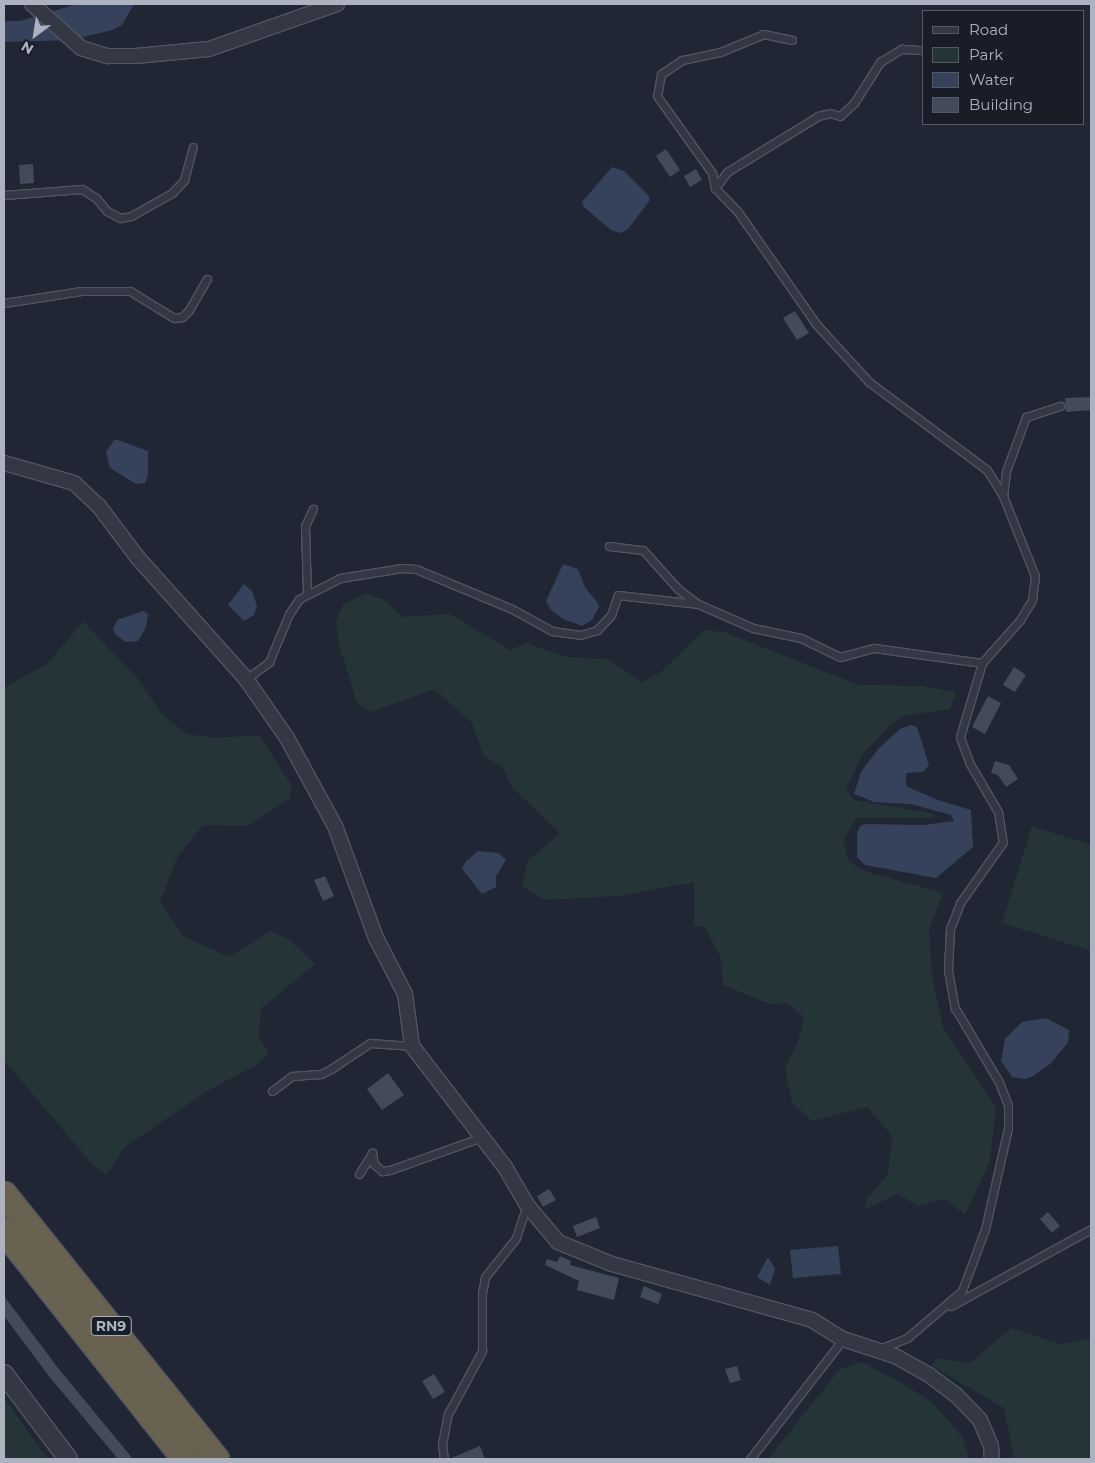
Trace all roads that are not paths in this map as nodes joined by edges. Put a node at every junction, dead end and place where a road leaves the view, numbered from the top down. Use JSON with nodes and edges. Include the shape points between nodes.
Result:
{"nodes":[{"id":1,"x":32,"y":4,"type":"edge"},
{"id":2,"x":337,"y":4,"type":"edge"},
{"id":3,"x":792,"y":40,"type":"dead end"},
{"id":4,"x":922,"y":50,"type":"edge"},
{"id":5,"x":194,"y":147,"type":"dead end"},
{"id":6,"x":715,"y":188,"type":"junction"},
{"id":7,"x":4,"y":195,"type":"edge"},
{"id":8,"x":207,"y":279,"type":"dead end"},
{"id":9,"x":4,"y":303,"type":"edge"},
{"id":10,"x":1060,"y":406,"type":"dead end"},
{"id":11,"x":4,"y":463,"type":"edge"},
{"id":12,"x":1003,"y":496,"type":"junction"},
{"id":13,"x":313,"y":509,"type":"dead end"},
{"id":14,"x":609,"y":546,"type":"dead end"},
{"id":15,"x":307,"y":594,"type":"junction"},
{"id":16,"x":698,"y":604,"type":"junction"},
{"id":17,"x":982,"y":663,"type":"junction"},
{"id":18,"x":246,"y":679,"type":"junction"},
{"id":19,"x":412,"y":1046,"type":"junction"},
{"id":20,"x":272,"y":1091,"type":"dead end"},
{"id":21,"x":483,"y":1137,"type":"junction"},
{"id":22,"x":358,"y":1174,"type":"dead end"},
{"id":23,"x":4,"y":1194,"type":"edge"},
{"id":24,"x":527,"y":1205,"type":"junction"},
{"id":25,"x":1091,"y":1229,"type":"edge"},
{"id":26,"x":4,"y":1231,"type":"edge"},
{"id":27,"x":942,"y":1312,"type":"junction"},
{"id":28,"x":843,"y":1340,"type":"junction"},
{"id":29,"x":879,"y":1350,"type":"junction"},
{"id":30,"x":4,"y":1374,"type":"edge"},
{"id":31,"x":68,"y":1459,"type":"edge"},
{"id":32,"x":185,"y":1459,"type":"edge"},
{"id":33,"x":216,"y":1459,"type":"edge"},
{"id":34,"x":444,"y":1459,"type":"edge"},
{"id":35,"x":750,"y":1459,"type":"edge"},
{"id":36,"x":992,"y":1459,"type":"edge"}],
"edges":[{"from":1,"to":2,"type":"street","via":[[82,48],[108,56],[136,56],[209,49]]},
{"from":3,"to":6,"type":"lane","via":[[764,34],[720,52],[682,60],[661,74],[657,96],[712,173]]},
{"from":4,"to":6,"type":"lane","via":[[902,49],[880,62],[854,103],[840,116],[830,113],[818,116],[727,172]]},
{"from":5,"to":7,"type":"lane","via":[[184,180],[172,193],[131,216],[120,218],[82,189]]},
{"from":6,"to":12,"type":"lane","via":[[738,212],[816,324],[869,382],[987,470]]},
{"from":8,"to":9,"type":"lane","via":[[189,310],[182,317],[174,318],[140,296],[120,290],[80,291]]},
{"from":10,"to":12,"type":"lane","via":[[1026,417],[1006,471]]},
{"from":11,"to":18,"type":"street","via":[[74,483],[98,505],[138,558]]},
{"from":12,"to":17,"type":"lane","via":[[1035,576],[1032,600],[1020,620]]},
{"from":13,"to":15,"type":"lane","via":[[305,526]]},
{"from":14,"to":16,"type":"lane","via":[[643,550],[678,589]]},
{"from":15,"to":16,"type":"lane","via":[[340,578],[402,568],[416,569],[512,609],[552,631],[580,635],[597,630],[611,616],[618,595]]},
{"from":15,"to":18,"type":"lane","via":[[289,614],[270,662]]},
{"from":16,"to":17,"type":"lane","via":[[753,628],[802,638],[840,657],[874,648]]},
{"from":17,"to":27,"type":"lane","via":[[960,737],[970,764],[998,812],[1002,842],[960,903],[950,930],[948,970],[955,1008],[1008,1105],[1008,1128],[972,1268],[962,1291]]},
{"from":18,"to":19,"type":"street","via":[[287,738],[335,826],[376,938],[405,994]]},
{"from":19,"to":20,"type":"lane","via":[[370,1042],[321,1074],[292,1076]]},
{"from":19,"to":21,"type":"street"},
{"from":21,"to":22,"type":"lane","via":[[390,1170],[382,1171],[374,1164],[372,1153]]},
{"from":21,"to":24,"type":"street"},
{"from":23,"to":33,"type":"highway","number":"RN9"},
{"from":24,"to":28,"type":"street","via":[[558,1242],[576,1250],[746,1304],[812,1320]]},
{"from":24,"to":34,"type":"lane","via":[[516,1238],[485,1278],[482,1351],[448,1414],[442,1444]]},
{"from":25,"to":27,"type":"lane"},
{"from":26,"to":32,"type":"highway","number":"RN9"},
{"from":27,"to":29,"type":"lane","via":[[908,1338]]},
{"from":28,"to":29,"type":"street"},
{"from":28,"to":35,"type":"lane"},
{"from":29,"to":36,"type":"street","via":[[929,1375],[956,1395],[980,1420],[991,1446]]},
{"from":30,"to":31,"type":"street"}]}
